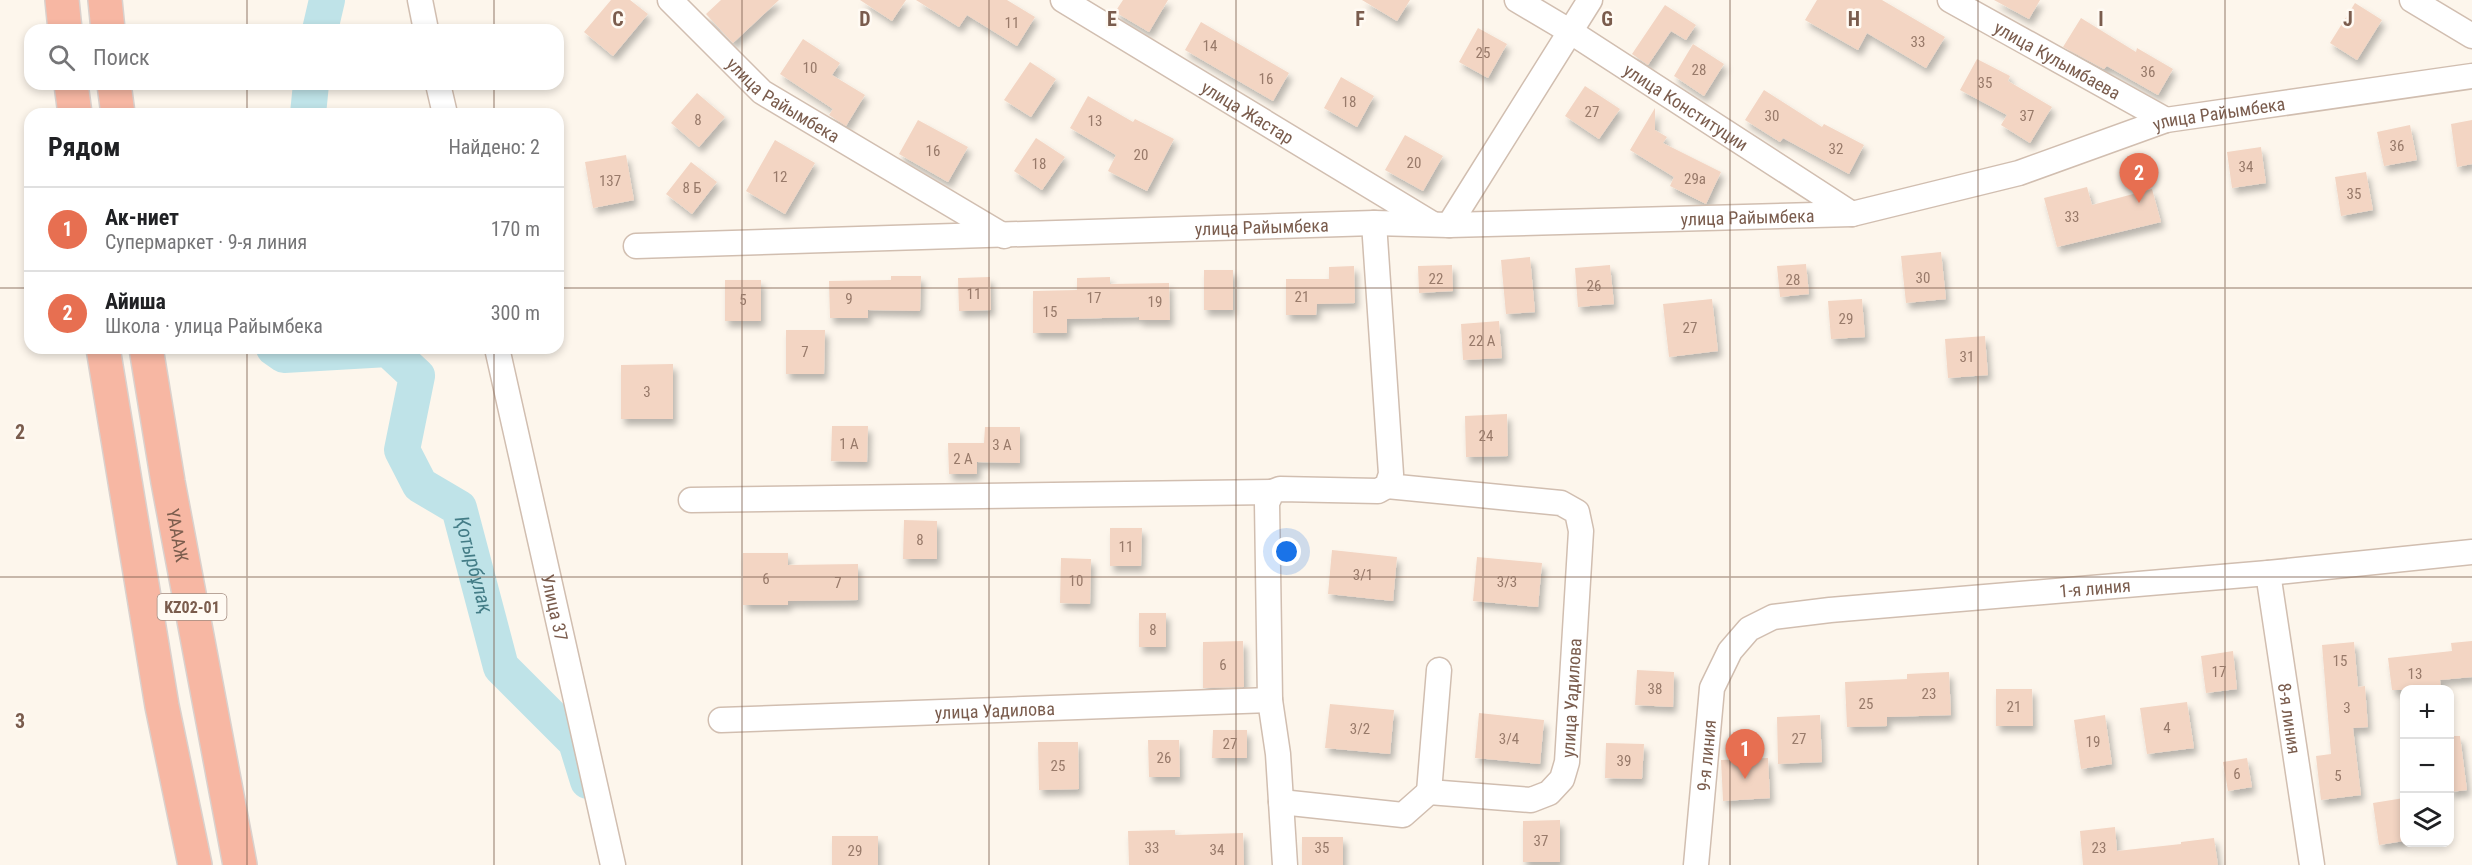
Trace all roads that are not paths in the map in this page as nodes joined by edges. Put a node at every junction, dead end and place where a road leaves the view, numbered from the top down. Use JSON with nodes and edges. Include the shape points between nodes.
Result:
{"nodes":[{"id":1,"x":62,"y":0,"type":"edge"},
{"id":2,"x":105,"y":0,"type":"edge"},
{"id":3,"x":420,"y":0,"type":"edge"},
{"id":4,"x":670,"y":0,"type":"edge"},
{"id":5,"x":1063,"y":0,"type":"edge"},
{"id":6,"x":1517,"y":0,"type":"edge"},
{"id":7,"x":1590,"y":0,"type":"edge"},
{"id":8,"x":1950,"y":0,"type":"edge"},
{"id":9,"x":2412,"y":0,"type":"edge"},
{"id":10,"x":64,"y":24,"type":"edge"},
{"id":11,"x":107,"y":24,"type":"edge"},
{"id":12,"x":425,"y":24,"type":"edge"},
{"id":13,"x":1571,"y":32,"type":"junction"},
{"id":14,"x":2472,"y":36,"type":"edge"},
{"id":15,"x":2472,"y":76,"type":"edge"},
{"id":16,"x":72,"y":90,"type":"edge"},
{"id":17,"x":115,"y":90,"type":"edge"},
{"id":18,"x":439,"y":90,"type":"edge"},
{"id":19,"x":74,"y":108,"type":"edge"},
{"id":20,"x":116,"y":108,"type":"edge"},
{"id":21,"x":444,"y":108,"type":"edge"},
{"id":22,"x":2166,"y":120,"type":"junction"},
{"id":23,"x":1852,"y":214,"type":"junction"},
{"id":24,"x":1374,"y":223,"type":"junction"},
{"id":25,"x":1441,"y":225,"type":"junction"},
{"id":26,"x":1004,"y":236,"type":"junction"},
{"id":27,"x":636,"y":246,"type":"dead end"},
{"id":28,"x":104,"y":354,"type":"edge"},
{"id":29,"x":147,"y":354,"type":"edge"},
{"id":30,"x":498,"y":354,"type":"edge"},
{"id":31,"x":1387,"y":486,"type":"junction"},
{"id":32,"x":1272,"y":492,"type":"junction"},
{"id":33,"x":691,"y":500,"type":"dead end"},
{"id":34,"x":2472,"y":552,"type":"edge"},
{"id":35,"x":2268,"y":573,"type":"junction"},
{"id":36,"x":1730,"y":651,"type":"joint"},
{"id":37,"x":1439,"y":670,"type":"dead end"},
{"id":38,"x":1270,"y":700,"type":"junction"},
{"id":39,"x":722,"y":720,"type":"dead end"},
{"id":40,"x":1429,"y":792,"type":"junction"},
{"id":41,"x":1281,"y":802,"type":"junction"},
{"id":42,"x":195,"y":865,"type":"edge"},
{"id":43,"x":240,"y":865,"type":"edge"},
{"id":44,"x":613,"y":865,"type":"edge"},
{"id":45,"x":1285,"y":865,"type":"edge"},
{"id":46,"x":1696,"y":865,"type":"edge"},
{"id":47,"x":2313,"y":865,"type":"edge"}],
"edges":[{"from":1,"to":10,"type":"highway"},
{"from":2,"to":11,"type":"highway"},
{"from":3,"to":12,"type":"street"},
{"from":4,"to":26,"type":"street","name":"улица Райымбека","via":[[762,92]]},
{"from":5,"to":25,"type":"street","name":"улица Жастар"},
{"from":6,"to":13,"type":"street","name":"улица Конституции"},
{"from":7,"to":13,"type":"street"},
{"from":8,"to":22,"type":"street","name":"улица Кулымбаева"},
{"from":9,"to":14,"type":"street"},
{"from":13,"to":23,"type":"street","name":"улица Конституции"},
{"from":13,"to":25,"type":"street"},
{"from":15,"to":22,"type":"street","name":"улица Райымбека"},
{"from":16,"to":19,"type":"highway"},
{"from":17,"to":20,"type":"highway"},
{"from":18,"to":21,"type":"street"},
{"from":22,"to":23,"type":"street","name":"улица Райымбека","via":[[2019,173]]},
{"from":23,"to":25,"type":"street","name":"улица Райымбека"},
{"from":24,"to":25,"type":"street","name":"улица Райымбека"},
{"from":24,"to":26,"type":"street","name":"улица Райымбека"},
{"from":24,"to":31,"type":"street","via":[[1391,474]]},
{"from":26,"to":27,"type":"street","name":"улица Райымбека"},
{"from":28,"to":42,"type":"highway","number":"KZ02-01","via":[[162,706]]},
{"from":29,"to":43,"type":"highway","name":"ҮАААЖ","number":"KZ02-01"},
{"from":30,"to":44,"type":"street","name":"Улица 37"},
{"from":31,"to":32,"type":"street","via":[[1378,491],[1290,488]]},
{"from":31,"to":40,"type":"street","name":"улица Уадилова","via":[[1561,503],[1577,512],[1581,531],[1567,762],[1562,779],[1549,793],[1531,800]]},
{"from":32,"to":33,"type":"street"},
{"from":32,"to":38,"type":"street","via":[[1267,503]]},
{"from":34,"to":35,"type":"street","name":"1-я линия"},
{"from":35,"to":36,"type":"street","name":"1-я линия","via":[[1773,617],[1749,629]]},
{"from":35,"to":47,"type":"street","name":"8-я линия"},
{"from":36,"to":46,"type":"street","name":"9-я линия","via":[[1712,688]]},
{"from":37,"to":40,"type":"street"},
{"from":38,"to":39,"type":"street","name":"улица Уадилова"},
{"from":38,"to":41,"type":"street"},
{"from":40,"to":41,"type":"street","via":[[1403,815]]},
{"from":41,"to":45,"type":"street"}]}
